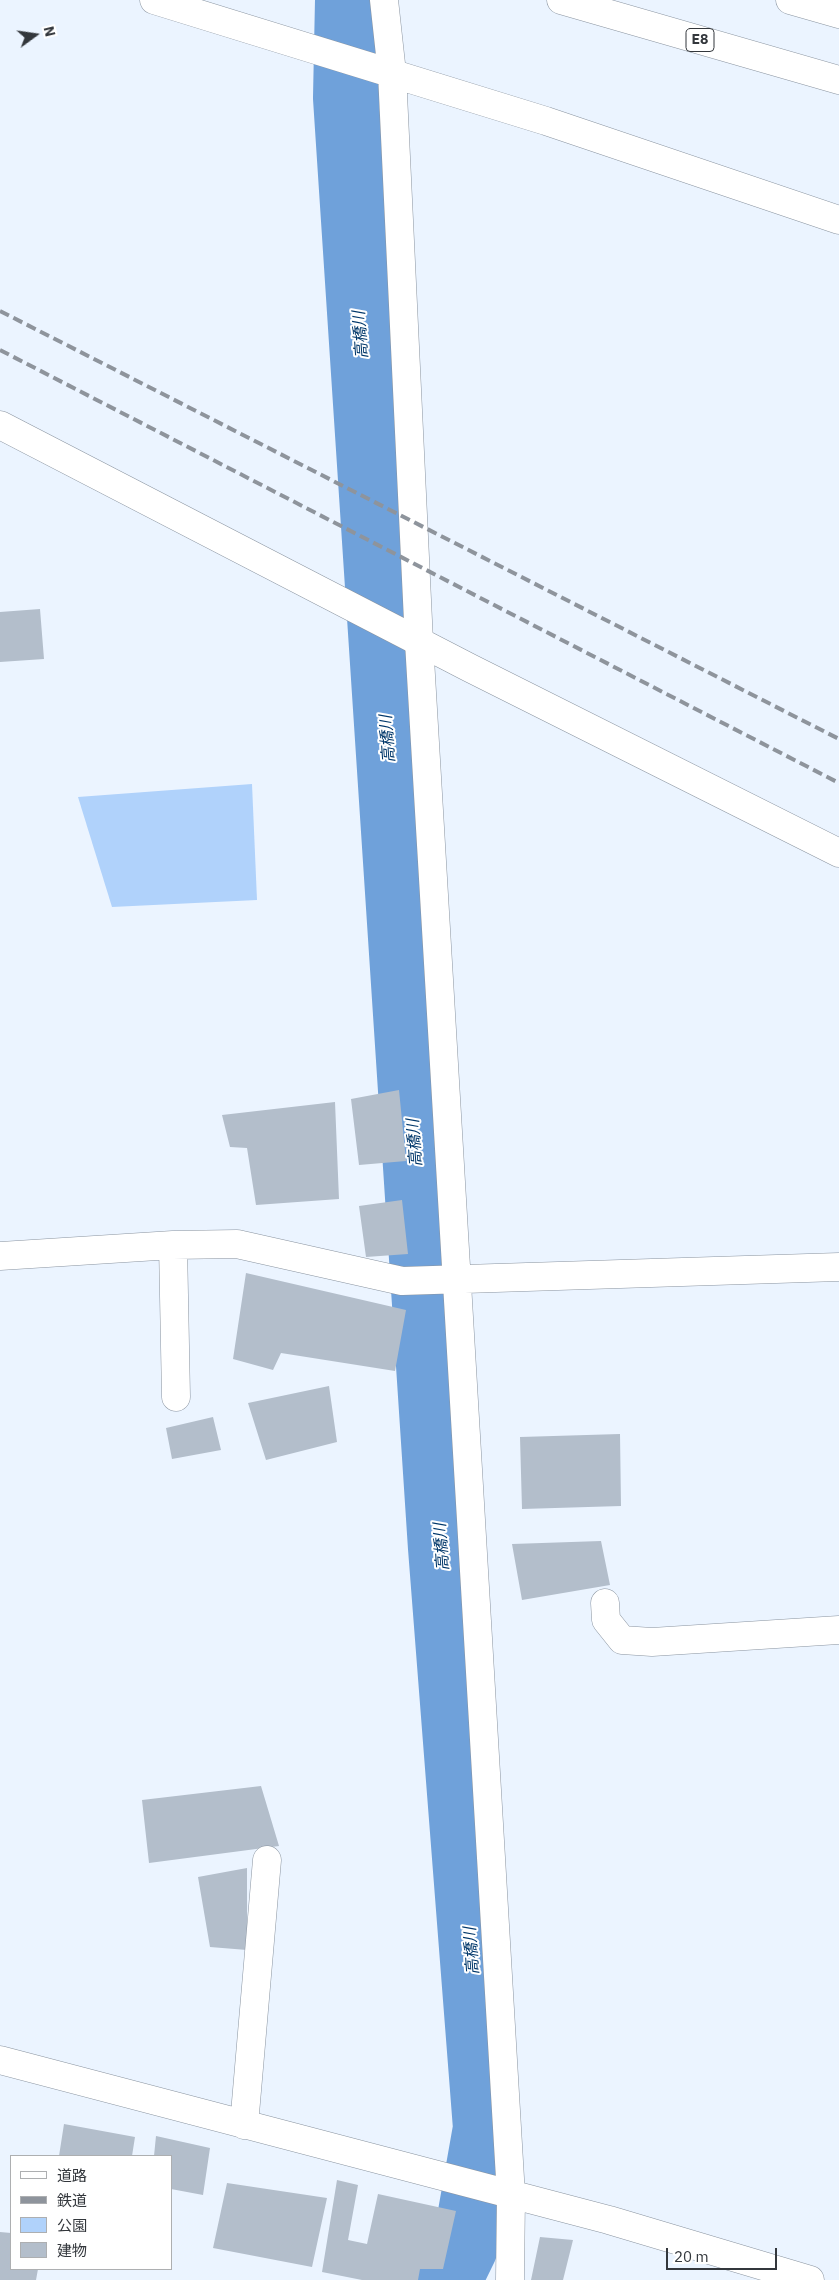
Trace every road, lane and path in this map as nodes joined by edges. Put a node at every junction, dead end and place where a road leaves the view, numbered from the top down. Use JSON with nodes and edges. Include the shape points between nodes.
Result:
{"nodes":[{"id":1,"x":154,"y":0,"type":"edge"},
{"id":2,"x":384,"y":0,"type":"edge"},
{"id":3,"x":561,"y":0,"type":"edge"},
{"id":4,"x":790,"y":0,"type":"edge"},
{"id":5,"x":839,"y":14,"type":"edge"},
{"id":6,"x":392,"y":73,"type":"junction"},
{"id":7,"x":839,"y":80,"type":"edge"},
{"id":8,"x":839,"y":220,"type":"edge"},
{"id":9,"x":0,"y":425,"type":"edge"},
{"id":10,"x":419,"y":642,"type":"junction"},
{"id":11,"x":839,"y":853,"type":"edge"},
{"id":12,"x":173,"y":1245,"type":"junction"},
{"id":13,"x":0,"y":1256,"type":"edge"},
{"id":14,"x":839,"y":1267,"type":"edge"},
{"id":15,"x":458,"y":1280,"type":"junction"},
{"id":16,"x":176,"y":1397,"type":"dead end"},
{"id":17,"x":605,"y":1603,"type":"dead end"},
{"id":18,"x":839,"y":1630,"type":"edge"},
{"id":19,"x":268,"y":1860,"type":"dead end"},
{"id":20,"x":0,"y":2060,"type":"edge"},
{"id":21,"x":244,"y":2126,"type":"junction"},
{"id":22,"x":511,"y":2195,"type":"junction"},
{"id":23,"x":510,"y":2280,"type":"edge"},
{"id":24,"x":810,"y":2280,"type":"edge"}],
"edges":[{"from":1,"to":6,"type":"main road"},
{"from":2,"to":6,"type":"main road"},
{"from":3,"to":7,"type":"main road","number":"E8"},
{"from":4,"to":5,"type":"main road"},
{"from":6,"to":8,"type":"main road","via":[[546,121]]},
{"from":6,"to":10,"type":"main road"},
{"from":9,"to":10,"type":"main road"},
{"from":10,"to":11,"type":"main road"},
{"from":10,"to":15,"type":"main road"},
{"from":12,"to":13,"type":"main road"},
{"from":12,"to":15,"type":"main road","via":[[237,1244],[402,1281]]},
{"from":12,"to":16,"type":"main road"},
{"from":14,"to":15,"type":"main road"},
{"from":15,"to":22,"type":"main road"},
{"from":17,"to":18,"type":"main road","via":[[606,1620],[622,1640],[652,1642]]},
{"from":19,"to":21,"type":"main road"},
{"from":20,"to":21,"type":"main road"},
{"from":21,"to":22,"type":"main road"},
{"from":22,"to":23,"type":"main road"},
{"from":22,"to":24,"type":"main road","via":[[609,2220]]}]}
